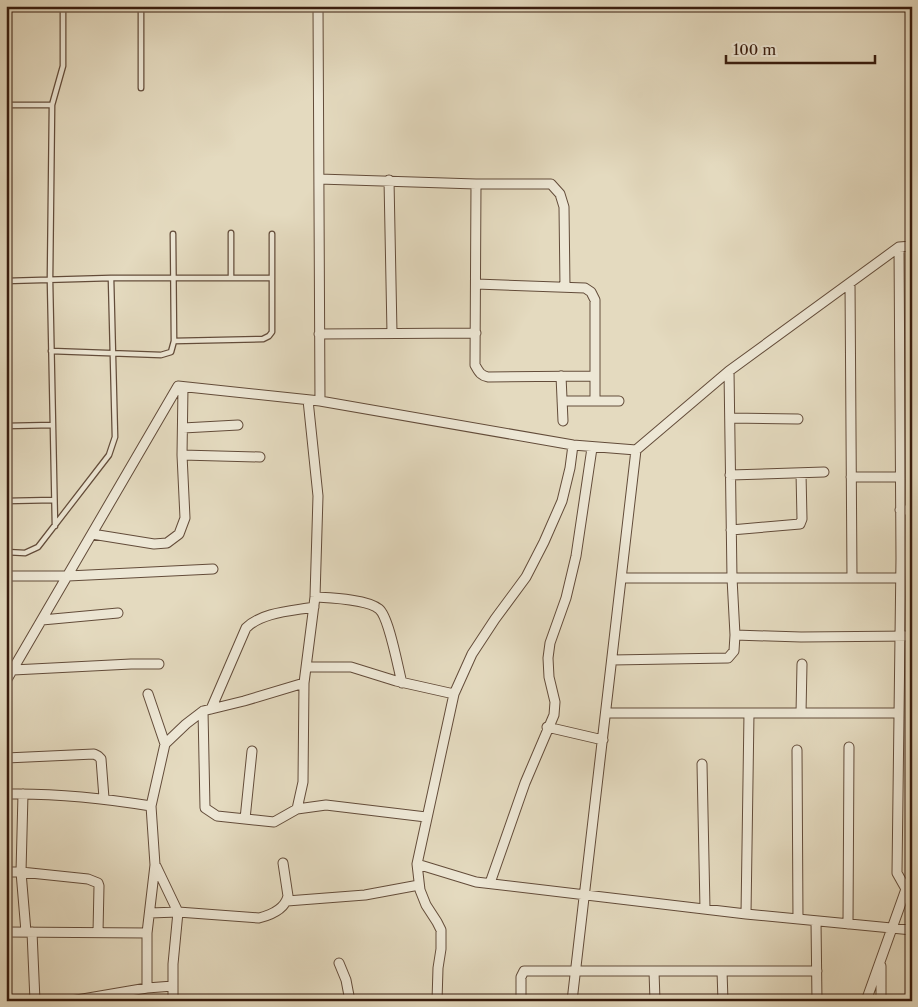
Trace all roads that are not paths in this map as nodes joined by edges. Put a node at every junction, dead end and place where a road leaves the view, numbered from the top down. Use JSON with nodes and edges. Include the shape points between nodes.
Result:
{"nodes":[{"id":1,"x":63,"y":6,"type":"edge"},
{"id":2,"x":140,"y":6,"type":"edge"},
{"id":3,"x":318,"y":6,"type":"edge"},
{"id":4,"x":141,"y":88,"type":"dead end"},
{"id":5,"x":6,"y":105,"type":"edge"},
{"id":6,"x":52,"y":105,"type":"junction"},
{"id":7,"x":319,"y":179,"type":"junction"},
{"id":8,"x":389,"y":180,"type":"junction"},
{"id":9,"x":476,"y":184,"type":"junction"},
{"id":10,"x":173,"y":234,"type":"dead end"},
{"id":11,"x":231,"y":234,"type":"dead end"},
{"id":12,"x":272,"y":234,"type":"dead end"},
{"id":13,"x":912,"y":246,"type":"edge"},
{"id":14,"x":899,"y":247,"type":"junction"},
{"id":15,"x":111,"y":278,"type":"junction"},
{"id":16,"x":174,"y":278,"type":"junction"},
{"id":17,"x":231,"y":278,"type":"junction"},
{"id":18,"x":272,"y":278,"type":"junction"},
{"id":19,"x":50,"y":280,"type":"junction"},
{"id":20,"x":6,"y":281,"type":"edge"},
{"id":21,"x":850,"y":283,"type":"junction"},
{"id":22,"x":476,"y":284,"type":"junction"},
{"id":23,"x":565,"y":287,"type":"junction"},
{"id":24,"x":392,"y":333,"type":"junction"},
{"id":25,"x":476,"y":333,"type":"junction"},
{"id":26,"x":319,"y":334,"type":"junction"},
{"id":27,"x":174,"y":341,"type":"junction"},
{"id":28,"x":51,"y":351,"type":"junction"},
{"id":29,"x":112,"y":354,"type":"junction"},
{"id":30,"x":729,"y":371,"type":"junction"},
{"id":31,"x":561,"y":376,"type":"junction"},
{"id":32,"x":594,"y":376,"type":"junction"},
{"id":33,"x":183,"y":387,"type":"junction"},
{"id":34,"x":308,"y":400,"type":"junction"},
{"id":35,"x":595,"y":400,"type":"junction"},
{"id":36,"x":320,"y":401,"type":"junction"},
{"id":37,"x":562,"y":401,"type":"junction"},
{"id":38,"x":619,"y":401,"type":"dead end"},
{"id":39,"x":730,"y":418,"type":"junction"},
{"id":40,"x":798,"y":419,"type":"dead end"},
{"id":41,"x":563,"y":421,"type":"dead end"},
{"id":42,"x":52,"y":425,"type":"junction"},
{"id":43,"x":238,"y":425,"type":"dead end"},
{"id":44,"x":6,"y":426,"type":"edge"},
{"id":45,"x":182,"y":428,"type":"junction"},
{"id":46,"x":573,"y":445,"type":"junction"},
{"id":47,"x":592,"y":448,"type":"junction"},
{"id":48,"x":636,"y":450,"type":"junction"},
{"id":49,"x":182,"y":455,"type":"junction"},
{"id":50,"x":260,"y":456,"type":"dead end"},
{"id":51,"x":824,"y":472,"type":"dead end"},
{"id":52,"x":801,"y":473,"type":"junction"},
{"id":53,"x":730,"y":475,"type":"junction"},
{"id":54,"x":900,"y":477,"type":"junction"},
{"id":55,"x":851,"y":478,"type":"junction"},
{"id":56,"x":54,"y":500,"type":"junction"},
{"id":57,"x":6,"y":501,"type":"edge"},
{"id":58,"x":900,"y":510,"type":"junction"},
{"id":59,"x":912,"y":510,"type":"edge"},
{"id":60,"x":55,"y":526,"type":"junction"},
{"id":61,"x":731,"y":530,"type":"junction"},
{"id":62,"x":92,"y":534,"type":"junction"},
{"id":63,"x":6,"y":552,"type":"edge"},
{"id":64,"x":213,"y":569,"type":"dead end"},
{"id":65,"x":6,"y":576,"type":"edge"},
{"id":66,"x":68,"y":576,"type":"junction"},
{"id":67,"x":622,"y":578,"type":"junction"},
{"id":68,"x":732,"y":578,"type":"junction"},
{"id":69,"x":852,"y":578,"type":"junction"},
{"id":70,"x":900,"y":578,"type":"junction"},
{"id":71,"x":315,"y":597,"type":"junction"},
{"id":72,"x":314,"y":607,"type":"junction"},
{"id":73,"x":118,"y":612,"type":"dead end"},
{"id":74,"x":42,"y":620,"type":"junction"},
{"id":75,"x":735,"y":635,"type":"junction"},
{"id":76,"x":900,"y":636,"type":"junction"},
{"id":77,"x":912,"y":636,"type":"edge"},
{"id":78,"x":612,"y":660,"type":"junction"},
{"id":79,"x":159,"y":664,"type":"dead end"},
{"id":80,"x":802,"y":664,"type":"dead end"},
{"id":81,"x":306,"y":667,"type":"junction"},
{"id":82,"x":13,"y":670,"type":"junction"},
{"id":83,"x":6,"y":681,"type":"edge"},
{"id":84,"x":304,"y":683,"type":"junction"},
{"id":85,"x":402,"y":683,"type":"junction"},
{"id":86,"x":148,"y":694,"type":"dead end"},
{"id":87,"x":454,"y":694,"type":"junction"},
{"id":88,"x":207,"y":710,"type":"junction"},
{"id":89,"x":606,"y":713,"type":"junction"},
{"id":90,"x":749,"y":713,"type":"junction"},
{"id":91,"x":801,"y":713,"type":"junction"},
{"id":92,"x":899,"y":713,"type":"junction"},
{"id":93,"x":548,"y":727,"type":"junction"},
{"id":94,"x":603,"y":740,"type":"junction"},
{"id":95,"x":164,"y":744,"type":"junction"},
{"id":96,"x":849,"y":747,"type":"dead end"},
{"id":97,"x":797,"y":750,"type":"dead end"},
{"id":98,"x":252,"y":751,"type":"dead end"},
{"id":99,"x":6,"y":758,"type":"edge"},
{"id":100,"x":702,"y":764,"type":"dead end"},
{"id":101,"x":6,"y":794,"type":"edge"},
{"id":102,"x":23,"y":794,"type":"junction"},
{"id":103,"x":104,"y":798,"type":"junction"},
{"id":104,"x":151,"y":806,"type":"junction"},
{"id":105,"x":297,"y":810,"type":"junction"},
{"id":106,"x":426,"y":817,"type":"junction"},
{"id":107,"x":245,"y":819,"type":"junction"},
{"id":108,"x":283,"y":863,"type":"dead end"},
{"id":109,"x":417,"y":864,"type":"junction"},
{"id":110,"x":155,"y":865,"type":"junction"},
{"id":111,"x":6,"y":872,"type":"edge"},
{"id":112,"x":21,"y":872,"type":"junction"},
{"id":113,"x":912,"y":878,"type":"edge"},
{"id":114,"x":490,"y":883,"type":"junction"},
{"id":115,"x":420,"y":885,"type":"junction"},
{"id":116,"x":906,"y":889,"type":"junction"},
{"id":117,"x":585,"y":895,"type":"junction"},
{"id":118,"x":287,"y":901,"type":"junction"},
{"id":119,"x":705,"y":909,"type":"junction"},
{"id":120,"x":178,"y":912,"type":"junction"},
{"id":121,"x":150,"y":913,"type":"junction"},
{"id":122,"x":746,"y":914,"type":"junction"},
{"id":123,"x":798,"y":919,"type":"junction"},
{"id":124,"x":816,"y":921,"type":"junction"},
{"id":125,"x":848,"y":924,"type":"junction"},
{"id":126,"x":893,"y":928,"type":"junction"},
{"id":127,"x":912,"y":930,"type":"edge"},
{"id":128,"x":6,"y":932,"type":"edge"},
{"id":129,"x":29,"y":932,"type":"junction"},
{"id":130,"x":98,"y":932,"type":"junction"},
{"id":131,"x":147,"y":933,"type":"junction"},
{"id":132,"x":881,"y":961,"type":"junction"},
{"id":133,"x":339,"y":963,"type":"dead end"},
{"id":134,"x":576,"y":970,"type":"junction"},
{"id":135,"x":654,"y":971,"type":"junction"},
{"id":136,"x":722,"y":971,"type":"junction"},
{"id":137,"x":817,"y":971,"type":"junction"},
{"id":138,"x":173,"y":986,"type":"junction"},
{"id":139,"x":147,"y":988,"type":"junction"},
{"id":140,"x":105,"y":998,"type":"edge"},
{"id":141,"x":35,"y":1001,"type":"edge"},
{"id":142,"x":71,"y":1001,"type":"edge"},
{"id":143,"x":173,"y":1001,"type":"edge"},
{"id":144,"x":350,"y":1001,"type":"edge"},
{"id":145,"x":437,"y":1001,"type":"edge"},
{"id":146,"x":521,"y":1001,"type":"edge"},
{"id":147,"x":572,"y":1001,"type":"edge"},
{"id":148,"x":655,"y":1001,"type":"edge"},
{"id":149,"x":723,"y":1001,"type":"edge"},
{"id":150,"x":817,"y":1001,"type":"edge"},
{"id":151,"x":866,"y":1001,"type":"edge"},
{"id":152,"x":881,"y":1001,"type":"edge"}],
"edges":[{"from":1,"to":6,"type":"lane","via":[[63,66]]},
{"from":2,"to":4,"type":"lane"},
{"from":3,"to":7,"type":"street"},
{"from":5,"to":6,"type":"lane"},
{"from":6,"to":19,"type":"lane"},
{"from":7,"to":8,"type":"street"},
{"from":7,"to":26,"type":"street"},
{"from":8,"to":9,"type":"street"},
{"from":8,"to":24,"type":"street"},
{"from":9,"to":22,"type":"street"},
{"from":9,"to":23,"type":"street","via":[[551,184],[557,188],[564,207]]},
{"from":10,"to":16,"type":"lane"},
{"from":11,"to":17,"type":"lane"},
{"from":12,"to":18,"type":"lane"},
{"from":13,"to":14,"type":"street"},
{"from":14,"to":21,"type":"street"},
{"from":14,"to":54,"type":"street"},
{"from":15,"to":16,"type":"lane"},
{"from":15,"to":19,"type":"lane"},
{"from":15,"to":29,"type":"lane"},
{"from":16,"to":17,"type":"lane"},
{"from":16,"to":27,"type":"lane"},
{"from":17,"to":18,"type":"lane"},
{"from":18,"to":27,"type":"lane","via":[[272,332],[269,336],[264,339]]},
{"from":19,"to":20,"type":"lane"},
{"from":19,"to":28,"type":"lane"},
{"from":21,"to":30,"type":"street"},
{"from":21,"to":55,"type":"street"},
{"from":22,"to":23,"type":"street"},
{"from":22,"to":25,"type":"street"},
{"from":23,"to":32,"type":"street","via":[[585,288],[595,300]]},
{"from":24,"to":25,"type":"street"},
{"from":24,"to":26,"type":"street"},
{"from":25,"to":31,"type":"street","via":[[476,365],[481,375]]},
{"from":26,"to":36,"type":"street"},
{"from":27,"to":29,"type":"lane","via":[[171,352],[167,354]]},
{"from":28,"to":29,"type":"lane"},
{"from":28,"to":42,"type":"lane"},
{"from":29,"to":60,"type":"lane","via":[[113,446]]},
{"from":30,"to":39,"type":"street"},
{"from":30,"to":48,"type":"street"},
{"from":31,"to":32,"type":"street"},
{"from":31,"to":37,"type":"street"},
{"from":32,"to":35,"type":"street"},
{"from":33,"to":34,"type":"street"},
{"from":33,"to":45,"type":"street"},
{"from":33,"to":62,"type":"street","via":[[178,386]]},
{"from":34,"to":36,"type":"street"},
{"from":34,"to":71,"type":"street","via":[[318,496]]},
{"from":35,"to":37,"type":"street"},
{"from":35,"to":38,"type":"street"},
{"from":36,"to":46,"type":"street"},
{"from":37,"to":41,"type":"street"},
{"from":39,"to":40,"type":"street"},
{"from":39,"to":53,"type":"street"},
{"from":42,"to":44,"type":"lane"},
{"from":42,"to":56,"type":"lane"},
{"from":43,"to":45,"type":"street"},
{"from":45,"to":49,"type":"street"},
{"from":46,"to":47,"type":"street"},
{"from":46,"to":87,"type":"street","via":[[562,501],[544,542],[526,577],[472,654]]},
{"from":47,"to":48,"type":"street"},
{"from":47,"to":93,"type":"street","via":[[576,556],[550,643],[549,677],[555,702],[554,715]]},
{"from":48,"to":67,"type":"street"},
{"from":49,"to":50,"type":"street"},
{"from":49,"to":62,"type":"street","via":[[184,518],[179,534],[166,544]]},
{"from":51,"to":52,"type":"street"},
{"from":52,"to":53,"type":"street"},
{"from":52,"to":61,"type":"street","via":[[800,524]]},
{"from":53,"to":61,"type":"street"},
{"from":54,"to":55,"type":"street"},
{"from":54,"to":58,"type":"street"},
{"from":55,"to":69,"type":"street"},
{"from":56,"to":57,"type":"lane"},
{"from":56,"to":60,"type":"lane"},
{"from":58,"to":59,"type":"street"},
{"from":58,"to":70,"type":"street"},
{"from":60,"to":63,"type":"lane","via":[[32,551]]},
{"from":61,"to":68,"type":"street"},
{"from":62,"to":66,"type":"street"},
{"from":64,"to":66,"type":"street"},
{"from":65,"to":66,"type":"street"},
{"from":66,"to":74,"type":"street"},
{"from":67,"to":68,"type":"street"},
{"from":67,"to":78,"type":"street"},
{"from":68,"to":69,"type":"street"},
{"from":68,"to":75,"type":"street"},
{"from":69,"to":70,"type":"street"},
{"from":70,"to":76,"type":"street"},
{"from":71,"to":72,"type":"street"},
{"from":71,"to":85,"type":"street","via":[[367,604],[380,609],[386,619]]},
{"from":72,"to":81,"type":"street"},
{"from":72,"to":88,"type":"street","via":[[263,617],[246,628]]},
{"from":73,"to":74,"type":"street"},
{"from":74,"to":82,"type":"street"},
{"from":75,"to":76,"type":"street"},
{"from":75,"to":78,"type":"street","via":[[734,651],[728,658]]},
{"from":76,"to":77,"type":"street"},
{"from":76,"to":92,"type":"street"},
{"from":78,"to":89,"type":"street"},
{"from":79,"to":82,"type":"street"},
{"from":80,"to":91,"type":"street"},
{"from":81,"to":84,"type":"street"},
{"from":81,"to":85,"type":"street","via":[[351,667]]},
{"from":82,"to":83,"type":"street"},
{"from":84,"to":88,"type":"street"},
{"from":84,"to":105,"type":"street","via":[[303,782]]},
{"from":85,"to":87,"type":"street"},
{"from":86,"to":95,"type":"street"},
{"from":87,"to":106,"type":"street"},
{"from":88,"to":95,"type":"street"},
{"from":88,"to":107,"type":"street","via":[[205,808],[217,816]]},
{"from":89,"to":90,"type":"street"},
{"from":89,"to":94,"type":"street"},
{"from":90,"to":91,"type":"street"},
{"from":90,"to":122,"type":"street"},
{"from":91,"to":92,"type":"street"},
{"from":92,"to":116,"type":"street","via":[[897,873]]},
{"from":93,"to":94,"type":"street"},
{"from":93,"to":114,"type":"street"},
{"from":94,"to":117,"type":"street"},
{"from":95,"to":104,"type":"street"},
{"from":96,"to":125,"type":"street"},
{"from":97,"to":123,"type":"street"},
{"from":98,"to":107,"type":"street"},
{"from":99,"to":103,"type":"street","via":[[94,754],[101,759]]},
{"from":100,"to":119,"type":"street"},
{"from":101,"to":102,"type":"street"},
{"from":102,"to":103,"type":"street"},
{"from":102,"to":112,"type":"street"},
{"from":103,"to":104,"type":"street"},
{"from":104,"to":110,"type":"street"},
{"from":105,"to":106,"type":"street","via":[[326,805]]},
{"from":105,"to":107,"type":"street","via":[[274,822]]},
{"from":106,"to":109,"type":"street"},
{"from":108,"to":118,"type":"street"},
{"from":109,"to":114,"type":"street","via":[[476,882]]},
{"from":109,"to":115,"type":"street"},
{"from":110,"to":120,"type":"street"},
{"from":110,"to":121,"type":"street"},
{"from":111,"to":112,"type":"street"},
{"from":112,"to":129,"type":"street"},
{"from":112,"to":130,"type":"street","via":[[88,879],[98,883]]},
{"from":113,"to":116,"type":"street"},
{"from":114,"to":117,"type":"street"},
{"from":115,"to":118,"type":"street","via":[[365,895]]},
{"from":115,"to":145,"type":"street","via":[[426,905],[441,930]]},
{"from":116,"to":126,"type":"street"},
{"from":117,"to":119,"type":"street"},
{"from":117,"to":134,"type":"street"},
{"from":118,"to":120,"type":"street","via":[[270,916],[259,918]]},
{"from":119,"to":122,"type":"street"},
{"from":120,"to":121,"type":"street"},
{"from":120,"to":138,"type":"street"},
{"from":121,"to":131,"type":"street"},
{"from":122,"to":123,"type":"street"},
{"from":123,"to":124,"type":"street"},
{"from":124,"to":125,"type":"street"},
{"from":124,"to":137,"type":"street"},
{"from":125,"to":126,"type":"street"},
{"from":126,"to":127,"type":"street"},
{"from":126,"to":132,"type":"street"},
{"from":128,"to":129,"type":"street"},
{"from":129,"to":130,"type":"street"},
{"from":129,"to":141,"type":"street"},
{"from":130,"to":131,"type":"street"},
{"from":131,"to":139,"type":"street"},
{"from":132,"to":151,"type":"street"},
{"from":132,"to":152,"type":"street"},
{"from":133,"to":144,"type":"street"},
{"from":134,"to":135,"type":"street"},
{"from":134,"to":146,"type":"street","via":[[524,971]]},
{"from":134,"to":147,"type":"street"},
{"from":135,"to":136,"type":"street"},
{"from":135,"to":148,"type":"street"},
{"from":136,"to":137,"type":"street"},
{"from":136,"to":149,"type":"street"},
{"from":137,"to":150,"type":"street"},
{"from":138,"to":139,"type":"street"},
{"from":138,"to":143,"type":"street"},
{"from":139,"to":140,"type":"street"},
{"from":140,"to":142,"type":"street"}]}
